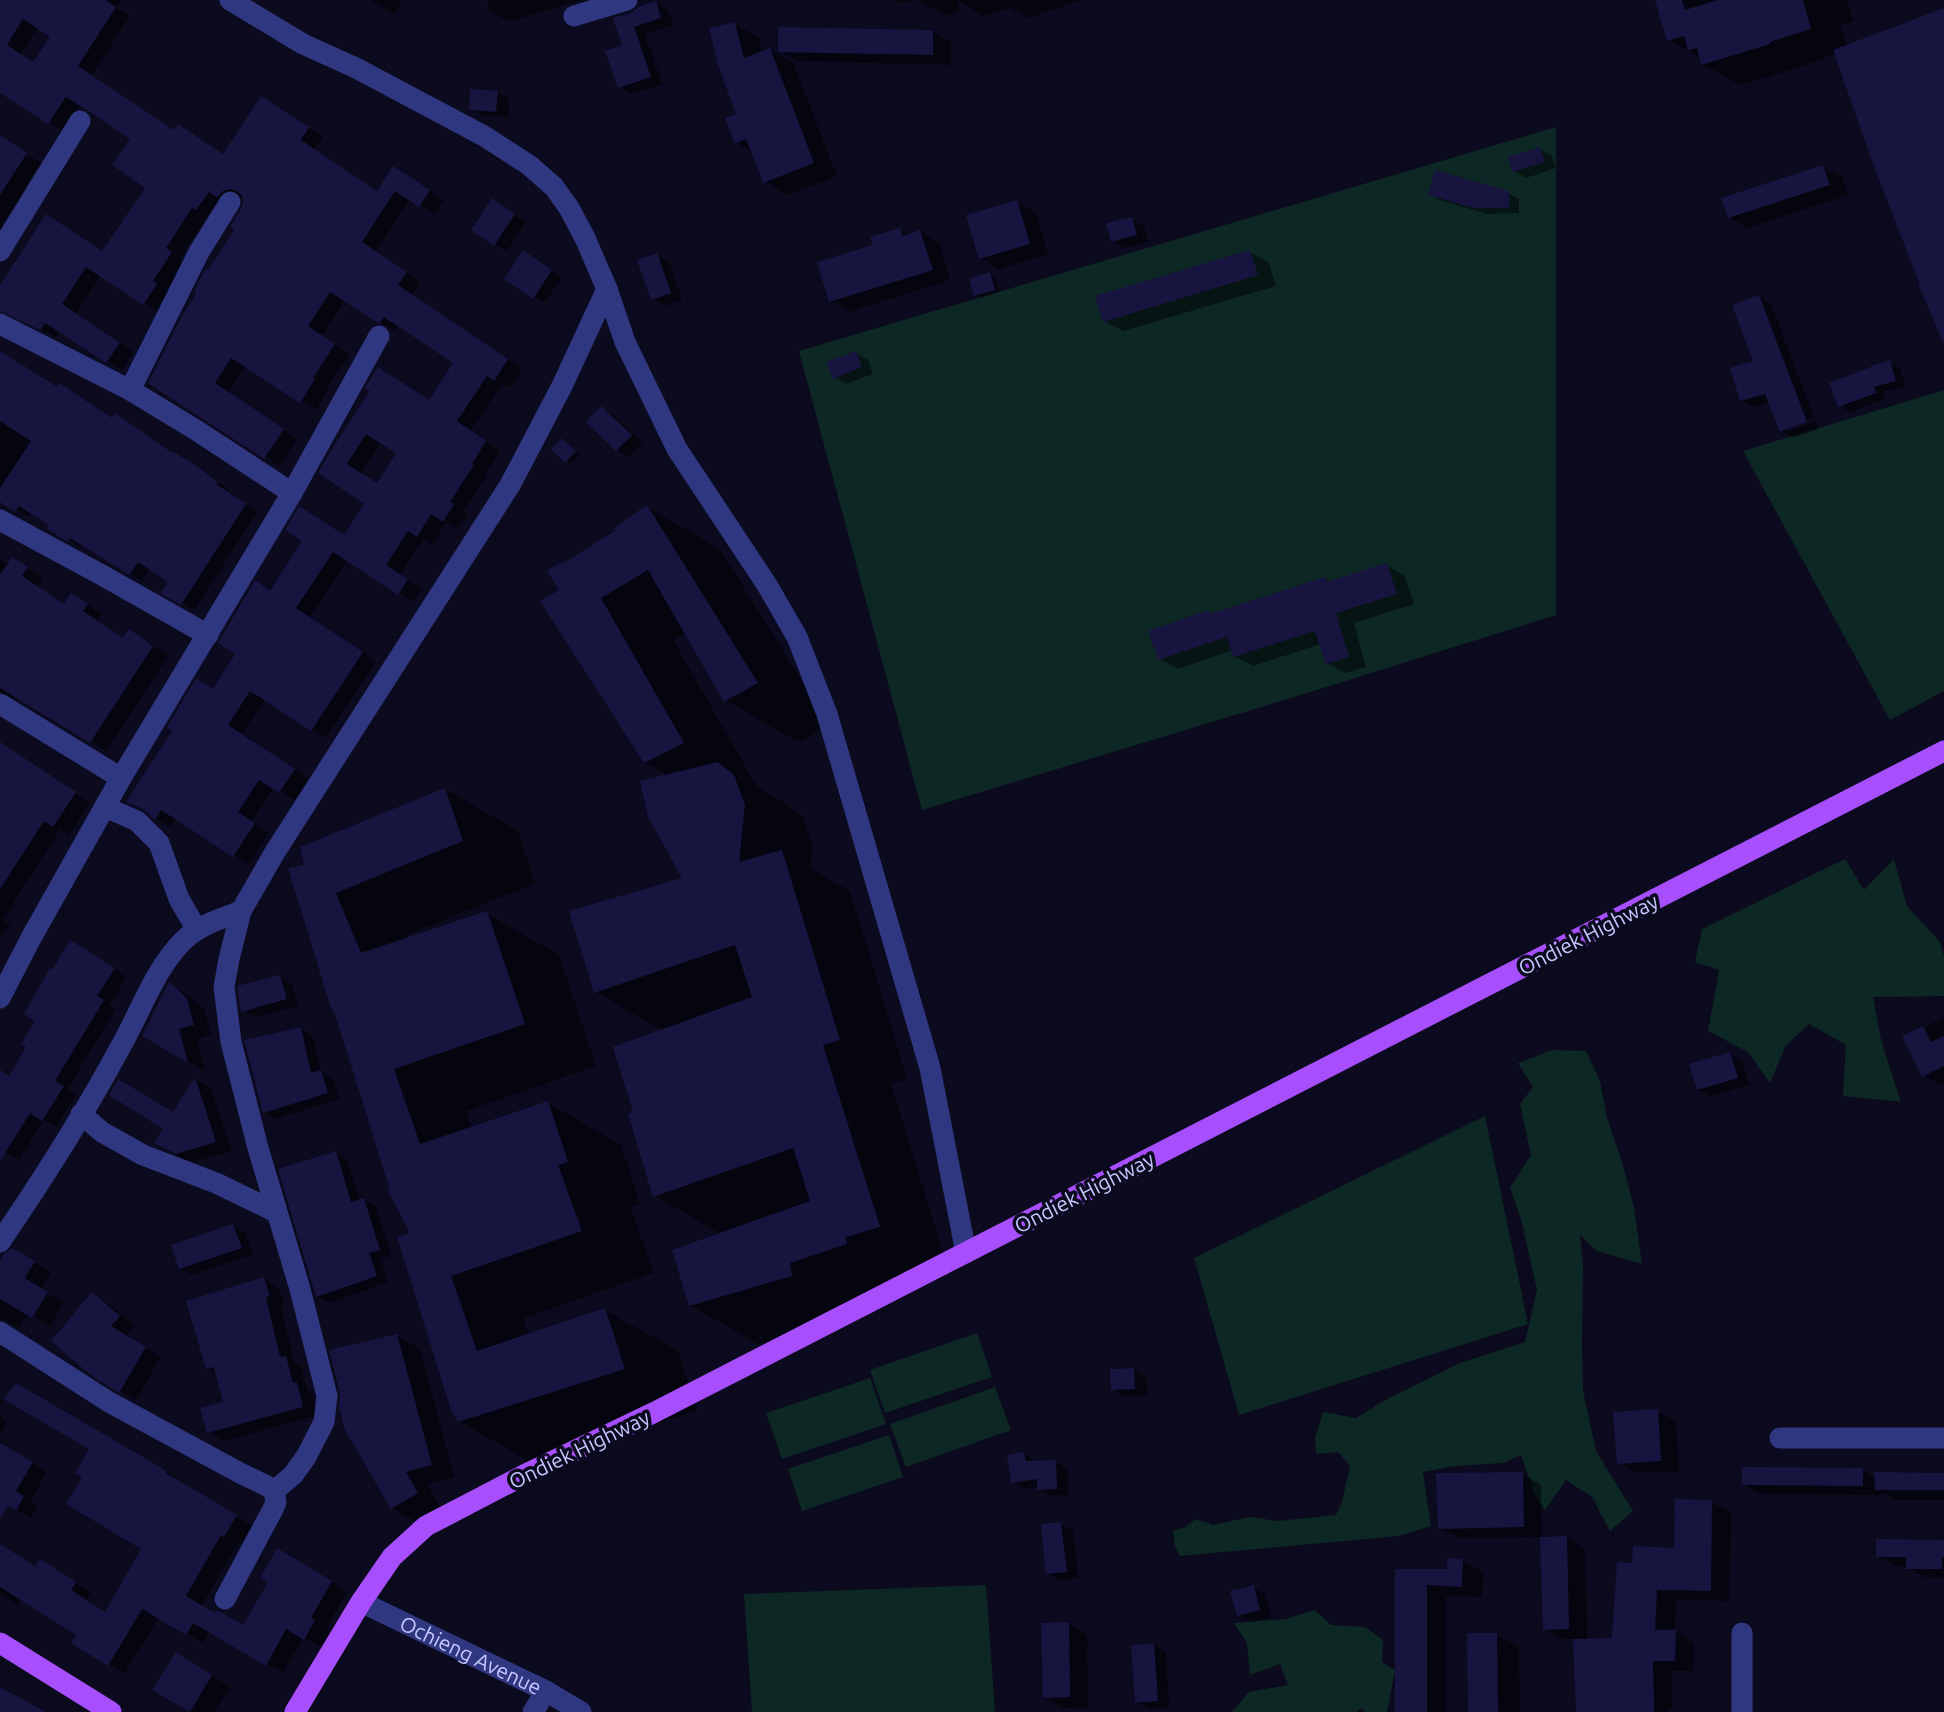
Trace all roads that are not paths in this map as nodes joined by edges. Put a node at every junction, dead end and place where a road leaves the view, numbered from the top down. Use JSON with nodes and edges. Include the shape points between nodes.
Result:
{"nodes":[{"id":1,"x":230,"y":0,"type":"edge"},
{"id":2,"x":627,"y":0,"type":"edge"},
{"id":3,"x":574,"y":16,"type":"dead end"},
{"id":4,"x":80,"y":121,"type":"dead end"},
{"id":5,"x":230,"y":202,"type":"dead end"},
{"id":6,"x":0,"y":251,"type":"edge"},
{"id":7,"x":607,"y":289,"type":"junction"},
{"id":8,"x":0,"y":324,"type":"edge"},
{"id":9,"x":379,"y":337,"type":"dead end"},
{"id":10,"x":130,"y":390,"type":"junction"},
{"id":11,"x":292,"y":493,"type":"junction"},
{"id":12,"x":0,"y":520,"type":"edge"},
{"id":13,"x":208,"y":635,"type":"junction"},
{"id":14,"x":0,"y":704,"type":"edge"},
{"id":15,"x":1944,"y":751,"type":"edge"},
{"id":16,"x":121,"y":778,"type":"junction"},
{"id":17,"x":105,"y":807,"type":"junction"},
{"id":18,"x":241,"y":911,"type":"junction"},
{"id":19,"x":197,"y":929,"type":"junction"},
{"id":20,"x":0,"y":998,"type":"edge"},
{"id":21,"x":81,"y":1114,"type":"junction"},
{"id":22,"x":276,"y":1212,"type":"junction"},
{"id":23,"x":0,"y":1242,"type":"edge"},
{"id":24,"x":966,"y":1253,"type":"junction"},
{"id":25,"x":0,"y":1332,"type":"edge"},
{"id":26,"x":1780,"y":1438,"type":"dead end"},
{"id":27,"x":1944,"y":1438,"type":"edge"},
{"id":28,"x":274,"y":1491,"type":"junction"},
{"id":29,"x":225,"y":1599,"type":"dead end"},
{"id":30,"x":361,"y":1602,"type":"junction"},
{"id":31,"x":1742,"y":1633,"type":"dead end"},
{"id":32,"x":0,"y":1643,"type":"edge"},
{"id":33,"x":546,"y":1691,"type":"junction"},
{"id":34,"x":111,"y":1712,"type":"edge"},
{"id":35,"x":295,"y":1712,"type":"edge"},
{"id":36,"x":533,"y":1712,"type":"edge"},
{"id":37,"x":581,"y":1712,"type":"edge"},
{"id":38,"x":1742,"y":1712,"type":"edge"}],
"edges":[{"from":1,"to":7,"type":"street","via":[[530,165],[569,208]]},
{"from":2,"to":3,"type":"street"},
{"from":4,"to":6,"type":"street"},
{"from":5,"to":10,"type":"street","via":[[199,252]]},
{"from":7,"to":18,"type":"street","via":[[510,485]]},
{"from":7,"to":24,"type":"street","via":[[625,342],[677,449],[797,637],[827,714],[930,1068]]},
{"from":8,"to":10,"type":"street"},
{"from":9,"to":11,"type":"street"},
{"from":10,"to":11,"type":"street"},
{"from":11,"to":13,"type":"street"},
{"from":12,"to":13,"type":"street"},
{"from":13,"to":16,"type":"street"},
{"from":14,"to":16,"type":"street"},
{"from":15,"to":24,"type":"main road","name":"Ondiek Highway"},
{"from":16,"to":17,"type":"street"},
{"from":17,"to":19,"type":"street","via":[[137,821],[159,843],[179,899]]},
{"from":17,"to":20,"type":"street"},
{"from":18,"to":19,"type":"street"},
{"from":18,"to":22,"type":"street","via":[[224,987],[230,1042]]},
{"from":19,"to":21,"type":"street","via":[[164,965]]},
{"from":21,"to":22,"type":"street","via":[[143,1155]]},
{"from":21,"to":23,"type":"street"},
{"from":22,"to":28,"type":"street","via":[[327,1396],[324,1422],[306,1457]]},
{"from":24,"to":30,"type":"main road","name":"Ondiek Highway","via":[[426,1526],[392,1557]]},
{"from":25,"to":28,"type":"street","via":[[109,1402]]},
{"from":26,"to":27,"type":"street"},
{"from":28,"to":29,"type":"street","via":[[273,1509]]},
{"from":30,"to":33,"type":"street","name":"Ochieng Avenue"},
{"from":30,"to":35,"type":"main road","name":"Ondiek Highway"},
{"from":31,"to":38,"type":"street"},
{"from":32,"to":34,"type":"main road"},
{"from":33,"to":36,"type":"street"},
{"from":33,"to":37,"type":"street","name":"Ochieng Avenue"}]}
